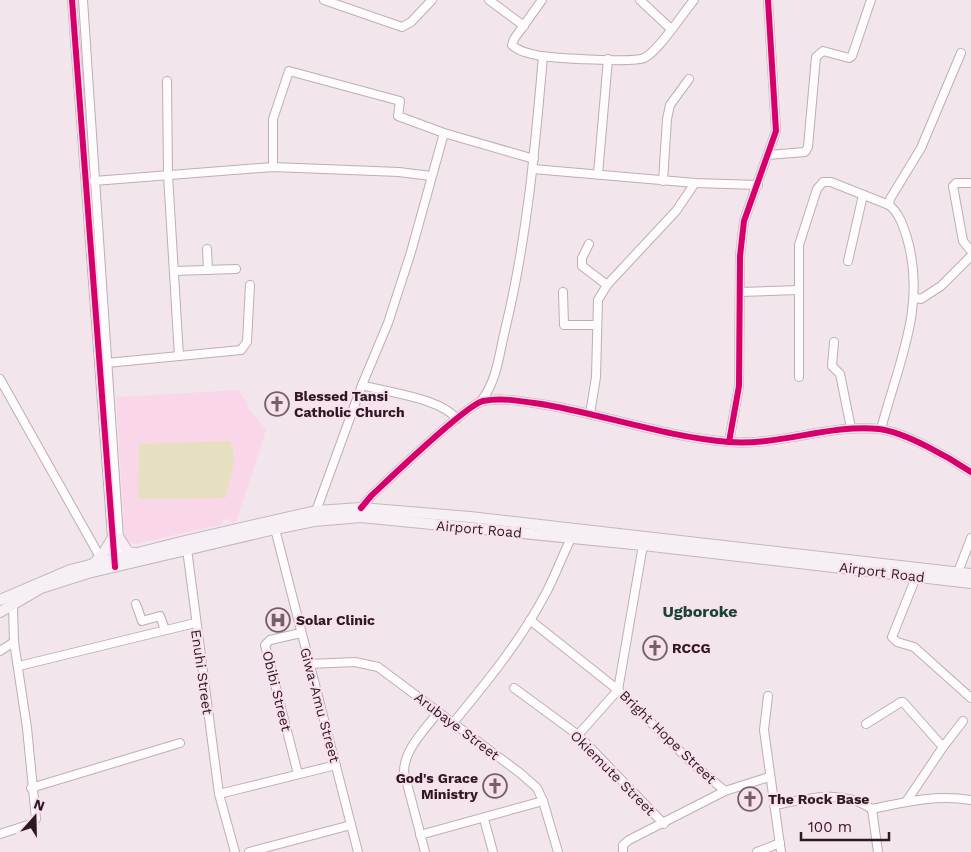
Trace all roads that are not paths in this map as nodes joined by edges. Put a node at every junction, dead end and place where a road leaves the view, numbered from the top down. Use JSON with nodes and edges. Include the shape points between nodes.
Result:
{"nodes":[{"id":1,"x":72,"y":0,"type":"edge"},
{"id":2,"x":83,"y":0,"type":"edge"},
{"id":3,"x":324,"y":0,"type":"edge"},
{"id":4,"x":432,"y":0,"type":"edge"},
{"id":5,"x":490,"y":0,"type":"edge"},
{"id":6,"x":542,"y":0,"type":"edge"},
{"id":7,"x":640,"y":0,"type":"edge"},
{"id":8,"x":694,"y":0,"type":"edge"},
{"id":9,"x":768,"y":0,"type":"edge"},
{"id":10,"x":870,"y":0,"type":"edge"},
{"id":11,"x":524,"y":26,"type":"junction"},
{"id":12,"x":671,"y":29,"type":"junction"},
{"id":13,"x":962,"y":53,"type":"dead end"},
{"id":14,"x":543,"y":56,"type":"junction"},
{"id":15,"x":608,"y":59,"type":"junction"},
{"id":16,"x":689,"y":79,"type":"dead end"},
{"id":17,"x":167,"y":81,"type":"dead end"},
{"id":18,"x":444,"y":133,"type":"junction"},
{"id":19,"x":768,"y":155,"type":"junction"},
{"id":20,"x":534,"y":159,"type":"junction"},
{"id":21,"x":273,"y":167,"type":"junction"},
{"id":22,"x":534,"y":170,"type":"junction"},
{"id":23,"x":598,"y":174,"type":"junction"},
{"id":24,"x":168,"y":175,"type":"junction"},
{"id":25,"x":431,"y":176,"type":"junction"},
{"id":26,"x":94,"y":181,"type":"junction"},
{"id":27,"x":663,"y":181,"type":"junction"},
{"id":28,"x":695,"y":183,"type":"junction"},
{"id":29,"x":971,"y":183,"type":"edge"},
{"id":30,"x":758,"y":185,"type":"junction"},
{"id":31,"x":863,"y":195,"type":"junction"},
{"id":32,"x":889,"y":205,"type":"junction"},
{"id":33,"x":589,"y":244,"type":"dead end"},
{"id":34,"x":207,"y":249,"type":"dead end"},
{"id":35,"x":971,"y":252,"type":"edge"},
{"id":36,"x":971,"y":256,"type":"edge"},
{"id":37,"x":848,"y":260,"type":"dead end"},
{"id":38,"x":236,"y":269,"type":"dead end"},
{"id":39,"x":208,"y":270,"type":"junction"},
{"id":40,"x":174,"y":271,"type":"junction"},
{"id":41,"x":250,"y":285,"type":"dead end"},
{"id":42,"x":607,"y":285,"type":"junction"},
{"id":43,"x":799,"y":290,"type":"junction"},
{"id":44,"x":563,"y":292,"type":"dead end"},
{"id":45,"x":740,"y":292,"type":"junction"},
{"id":46,"x":915,"y":298,"type":"junction"},
{"id":47,"x":597,"y":325,"type":"junction"},
{"id":48,"x":834,"y":342,"type":"dead end"},
{"id":49,"x":179,"y":356,"type":"junction"},
{"id":50,"x":107,"y":363,"type":"junction"},
{"id":51,"x":799,"y":377,"type":"dead end"},
{"id":52,"x":0,"y":379,"type":"edge"},
{"id":53,"x":362,"y":385,"type":"junction"},
{"id":54,"x":481,"y":401,"type":"junction"},
{"id":55,"x":590,"y":414,"type":"junction"},
{"id":56,"x":457,"y":419,"type":"junction"},
{"id":57,"x":851,"y":428,"type":"junction"},
{"id":58,"x":881,"y":429,"type":"junction"},
{"id":59,"x":729,"y":442,"type":"junction"},
{"id":60,"x":971,"y":472,"type":"edge"},
{"id":61,"x":361,"y":508,"type":"junction"},
{"id":62,"x":316,"y":511,"type":"junction"},
{"id":63,"x":453,"y":521,"type":"junction"},
{"id":64,"x":275,"y":529,"type":"junction"},
{"id":65,"x":572,"y":538,"type":"junction"},
{"id":66,"x":971,"y":538,"type":"edge"},
{"id":67,"x":116,"y":539,"type":"junction"},
{"id":68,"x":643,"y":545,"type":"junction"},
{"id":69,"x":187,"y":549,"type":"junction"},
{"id":70,"x":137,"y":554,"type":"junction"},
{"id":71,"x":96,"y":561,"type":"junction"},
{"id":72,"x":119,"y":562,"type":"junction"},
{"id":73,"x":958,"y":572,"type":"junction"},
{"id":74,"x":971,"y":574,"type":"edge"},
{"id":75,"x":916,"y":577,"type":"junction"},
{"id":76,"x":971,"y":583,"type":"edge"},
{"id":77,"x":0,"y":600,"type":"edge"},
{"id":78,"x":136,"y":604,"type":"dead end"},
{"id":79,"x":13,"y":606,"type":"junction"},
{"id":80,"x":0,"y":612,"type":"edge"},
{"id":81,"x":530,"y":620,"type":"junction"},
{"id":82,"x":195,"y":623,"type":"junction"},
{"id":83,"x":165,"y":630,"type":"junction"},
{"id":84,"x":301,"y":633,"type":"junction"},
{"id":85,"x":14,"y":642,"type":"junction"},
{"id":86,"x":0,"y":651,"type":"edge"},
{"id":87,"x":309,"y":664,"type":"junction"},
{"id":88,"x":19,"y":666,"type":"junction"},
{"id":89,"x":514,"y":688,"type":"dead end"},
{"id":90,"x":618,"y":690,"type":"junction"},
{"id":91,"x":768,"y":696,"type":"dead end"},
{"id":92,"x":971,"y":698,"type":"edge"},
{"id":93,"x":438,"y":712,"type":"junction"},
{"id":94,"x":964,"y":721,"type":"dead end"},
{"id":95,"x":453,"y":723,"type":"junction"},
{"id":96,"x":866,"y":724,"type":"dead end"},
{"id":97,"x":578,"y":735,"type":"junction"},
{"id":98,"x":180,"y":743,"type":"dead end"},
{"id":99,"x":943,"y":747,"type":"junction"},
{"id":100,"x":336,"y":765,"type":"junction"},
{"id":101,"x":298,"y":774,"type":"junction"},
{"id":102,"x":769,"y":777,"type":"junction"},
{"id":103,"x":31,"y":788,"type":"junction"},
{"id":104,"x":725,"y":792,"type":"junction"},
{"id":105,"x":219,"y":794,"type":"junction"},
{"id":106,"x":971,"y":800,"type":"edge"},
{"id":107,"x":544,"y":801,"type":"junction"},
{"id":108,"x":906,"y":802,"type":"junction"},
{"id":109,"x":774,"y":805,"type":"junction"},
{"id":110,"x":872,"y":810,"type":"junction"},
{"id":111,"x":484,"y":819,"type":"junction"},
{"id":112,"x":664,"y":824,"type":"junction"},
{"id":113,"x":351,"y":825,"type":"junction"},
{"id":114,"x":0,"y":834,"type":"edge"},
{"id":115,"x":420,"y":836,"type":"junction"},
{"id":116,"x":780,"y":843,"type":"junction"},
{"id":117,"x":623,"y":848,"type":"edge"},
{"id":118,"x":235,"y":852,"type":"edge"},
{"id":119,"x":249,"y":852,"type":"edge"},
{"id":120,"x":358,"y":852,"type":"edge"},
{"id":121,"x":425,"y":852,"type":"edge"},
{"id":122,"x":493,"y":852,"type":"edge"},
{"id":123,"x":558,"y":852,"type":"edge"},
{"id":124,"x":757,"y":852,"type":"edge"},
{"id":125,"x":782,"y":852,"type":"edge"},
{"id":126,"x":878,"y":852,"type":"edge"}],
"edges":[{"from":1,"to":67,"type":"street"},
{"from":2,"to":26,"type":"street"},
{"from":3,"to":4,"type":"street","via":[[402,27]]},
{"from":5,"to":11,"type":"street"},
{"from":6,"to":11,"type":"street"},
{"from":7,"to":12,"type":"street"},
{"from":8,"to":12,"type":"street"},
{"from":9,"to":19,"type":"street","via":[[776,131]]},
{"from":10,"to":19,"type":"street","via":[[852,56],[823,51],[816,57],[805,152]]},
{"from":11,"to":14,"type":"street","via":[[512,45],[524,52]]},
{"from":12,"to":15,"type":"street","via":[[644,58]]},
{"from":13,"to":32,"type":"street","via":[[921,148]]},
{"from":14,"to":15,"type":"street"},
{"from":14,"to":20,"type":"street"},
{"from":15,"to":23,"type":"street"},
{"from":16,"to":27,"type":"street","via":[[668,112]]},
{"from":17,"to":24,"type":"street"},
{"from":18,"to":20,"type":"street"},
{"from":18,"to":21,"type":"street","via":[[398,116],[400,101],[289,71],[273,119]]},
{"from":18,"to":25,"type":"street"},
{"from":19,"to":30,"type":"street"},
{"from":20,"to":22,"type":"street"},
{"from":21,"to":24,"type":"street"},
{"from":21,"to":25,"type":"street","via":[[389,171]]},
{"from":22,"to":23,"type":"street"},
{"from":22,"to":54,"type":"street","via":[[511,306],[492,388]]},
{"from":23,"to":27,"type":"street"},
{"from":24,"to":26,"type":"street"},
{"from":24,"to":40,"type":"street"},
{"from":25,"to":53,"type":"street","via":[[388,323]]},
{"from":26,"to":50,"type":"street"},
{"from":27,"to":28,"type":"street"},
{"from":28,"to":30,"type":"street"},
{"from":28,"to":42,"type":"street","via":[[676,211]]},
{"from":29,"to":35,"type":"street","via":[[953,186],[963,242]]},
{"from":30,"to":45,"type":"street","via":[[744,221]]},
{"from":31,"to":32,"type":"street"},
{"from":31,"to":37,"type":"street"},
{"from":31,"to":43,"type":"street","via":[[831,182],[823,182],[817,189],[800,245]]},
{"from":32,"to":46,"type":"street","via":[[902,224],[913,260]]},
{"from":33,"to":42,"type":"street","via":[[582,266]]},
{"from":34,"to":39,"type":"street"},
{"from":36,"to":46,"type":"street","via":[[934,292],[921,300]]},
{"from":38,"to":39,"type":"street"},
{"from":39,"to":40,"type":"street"},
{"from":40,"to":49,"type":"street"},
{"from":41,"to":49,"type":"street","via":[[247,342],[241,350]]},
{"from":42,"to":47,"type":"street","via":[[598,300]]},
{"from":43,"to":45,"type":"street"},
{"from":43,"to":51,"type":"street"},
{"from":44,"to":47,"type":"street","via":[[564,325]]},
{"from":45,"to":59,"type":"street","via":[[739,386]]},
{"from":46,"to":58,"type":"street","via":[[908,335]]},
{"from":47,"to":55,"type":"street","via":[[596,377]]},
{"from":48,"to":57,"type":"street","via":[[832,366],[840,374]]},
{"from":49,"to":50,"type":"street"},
{"from":50,"to":67,"type":"street"},
{"from":52,"to":71,"type":"street"},
{"from":53,"to":56,"type":"street","via":[[439,405]]},
{"from":53,"to":62,"type":"street"},
{"from":54,"to":55,"type":"street","via":[[506,399]]},
{"from":54,"to":56,"type":"street"},
{"from":55,"to":59,"type":"street","via":[[678,435]]},
{"from":56,"to":61,"type":"street","via":[[370,496]]},
{"from":57,"to":58,"type":"street"},
{"from":57,"to":59,"type":"street","via":[[758,442]]},
{"from":58,"to":60,"type":"street","via":[[932,450]]},
{"from":61,"to":62,"type":"main road","name":"Airport Road"},
{"from":61,"to":63,"type":"main road","name":"Airport Road"},
{"from":62,"to":70,"type":"main road","name":"Airport Road","via":[[226,530]]},
{"from":63,"to":64,"type":"main road","name":"Airport Road","via":[[362,517]]},
{"from":63,"to":65,"type":"main road","name":"Airport Road"},
{"from":63,"to":73,"type":"main road","name":"Airport Road"},
{"from":64,"to":69,"type":"main road","name":"Airport Road"},
{"from":64,"to":84,"type":"street","name":"Giwa-Amu Street"},
{"from":65,"to":68,"type":"main road","name":"Airport Road"},
{"from":65,"to":81,"type":"street"},
{"from":66,"to":73,"type":"street"},
{"from":67,"to":70,"type":"main road","via":[[128,552]]},
{"from":67,"to":71,"type":"main road"},
{"from":67,"to":72,"type":"street"},
{"from":68,"to":75,"type":"main road","name":"Airport Road"},
{"from":68,"to":90,"type":"street","name":"Bright Hope Street"},
{"from":69,"to":72,"type":"main road","name":"Airport Road"},
{"from":69,"to":82,"type":"street","name":"Enuhi Street"},
{"from":70,"to":72,"type":"main road","name":"Airport Road"},
{"from":71,"to":72,"type":"main road","name":"Airport Road"},
{"from":71,"to":77,"type":"main road","name":"Airport Road"},
{"from":72,"to":79,"type":"main road","name":"Airport Road","via":[[42,588]]},
{"from":73,"to":74,"type":"main road","name":"Airport Road"},
{"from":75,"to":76,"type":"main road","name":"Airport Road"},
{"from":75,"to":92,"type":"street","via":[[892,637],[914,647]]},
{"from":78,"to":83,"type":"street","via":[[142,621],[160,616]]},
{"from":79,"to":80,"type":"main road","name":"Airport Road"},
{"from":79,"to":85,"type":"street"},
{"from":81,"to":90,"type":"street"},
{"from":81,"to":95,"type":"street","via":[[493,675]]},
{"from":82,"to":83,"type":"street"},
{"from":82,"to":105,"type":"street","name":"Enuhi Street"},
{"from":83,"to":88,"type":"street"},
{"from":84,"to":87,"type":"street","name":"Giwa-Amu Street"},
{"from":84,"to":101,"type":"street","name":"Obibi Street","via":[[270,640],[265,645]]},
{"from":85,"to":86,"type":"street"},
{"from":85,"to":88,"type":"street"},
{"from":87,"to":93,"type":"street","name":"Arubaye Street","via":[[354,662],[378,667]]},
{"from":87,"to":100,"type":"street","name":"Giwa-Amu Street"},
{"from":88,"to":103,"type":"street"},
{"from":89,"to":97,"type":"street","name":"Okiemute Street"},
{"from":90,"to":97,"type":"street"},
{"from":90,"to":104,"type":"street","name":"Bright Hope Street"},
{"from":91,"to":102,"type":"street","via":[[764,730]]},
{"from":93,"to":95,"type":"street","name":"Arubaye Street"},
{"from":93,"to":115,"type":"street","via":[[404,762]]},
{"from":94,"to":99,"type":"street"},
{"from":95,"to":107,"type":"street","name":"Arubaye Street","via":[[520,772],[537,788]]},
{"from":96,"to":99,"type":"street","via":[[903,702]]},
{"from":97,"to":112,"type":"street","name":"Okiemute Street"},
{"from":98,"to":103,"type":"street"},
{"from":99,"to":108,"type":"street"},
{"from":100,"to":101,"type":"street"},
{"from":100,"to":113,"type":"street","name":"Giwa-Amu Street"},
{"from":101,"to":105,"type":"street"},
{"from":102,"to":104,"type":"street","name":"Bright Hope Street"},
{"from":102,"to":109,"type":"street"},
{"from":103,"to":114,"type":"street","via":[[34,822]]},
{"from":104,"to":112,"type":"street"},
{"from":105,"to":118,"type":"street","name":"Enuhi Street"},
{"from":106,"to":108,"type":"street","via":[[951,796]]},
{"from":107,"to":111,"type":"street"},
{"from":107,"to":123,"type":"street","name":"Arubaye Street"},
{"from":108,"to":110,"type":"street"},
{"from":109,"to":110,"type":"street","via":[[834,796],[859,800]]},
{"from":109,"to":116,"type":"street"},
{"from":110,"to":126,"type":"street"},
{"from":111,"to":115,"type":"street"},
{"from":111,"to":122,"type":"street"},
{"from":112,"to":117,"type":"street"},
{"from":113,"to":119,"type":"street"},
{"from":113,"to":120,"type":"street","name":"Giwa-Amu Street"},
{"from":115,"to":121,"type":"street"},
{"from":116,"to":124,"type":"street"},
{"from":116,"to":125,"type":"street"}]}
